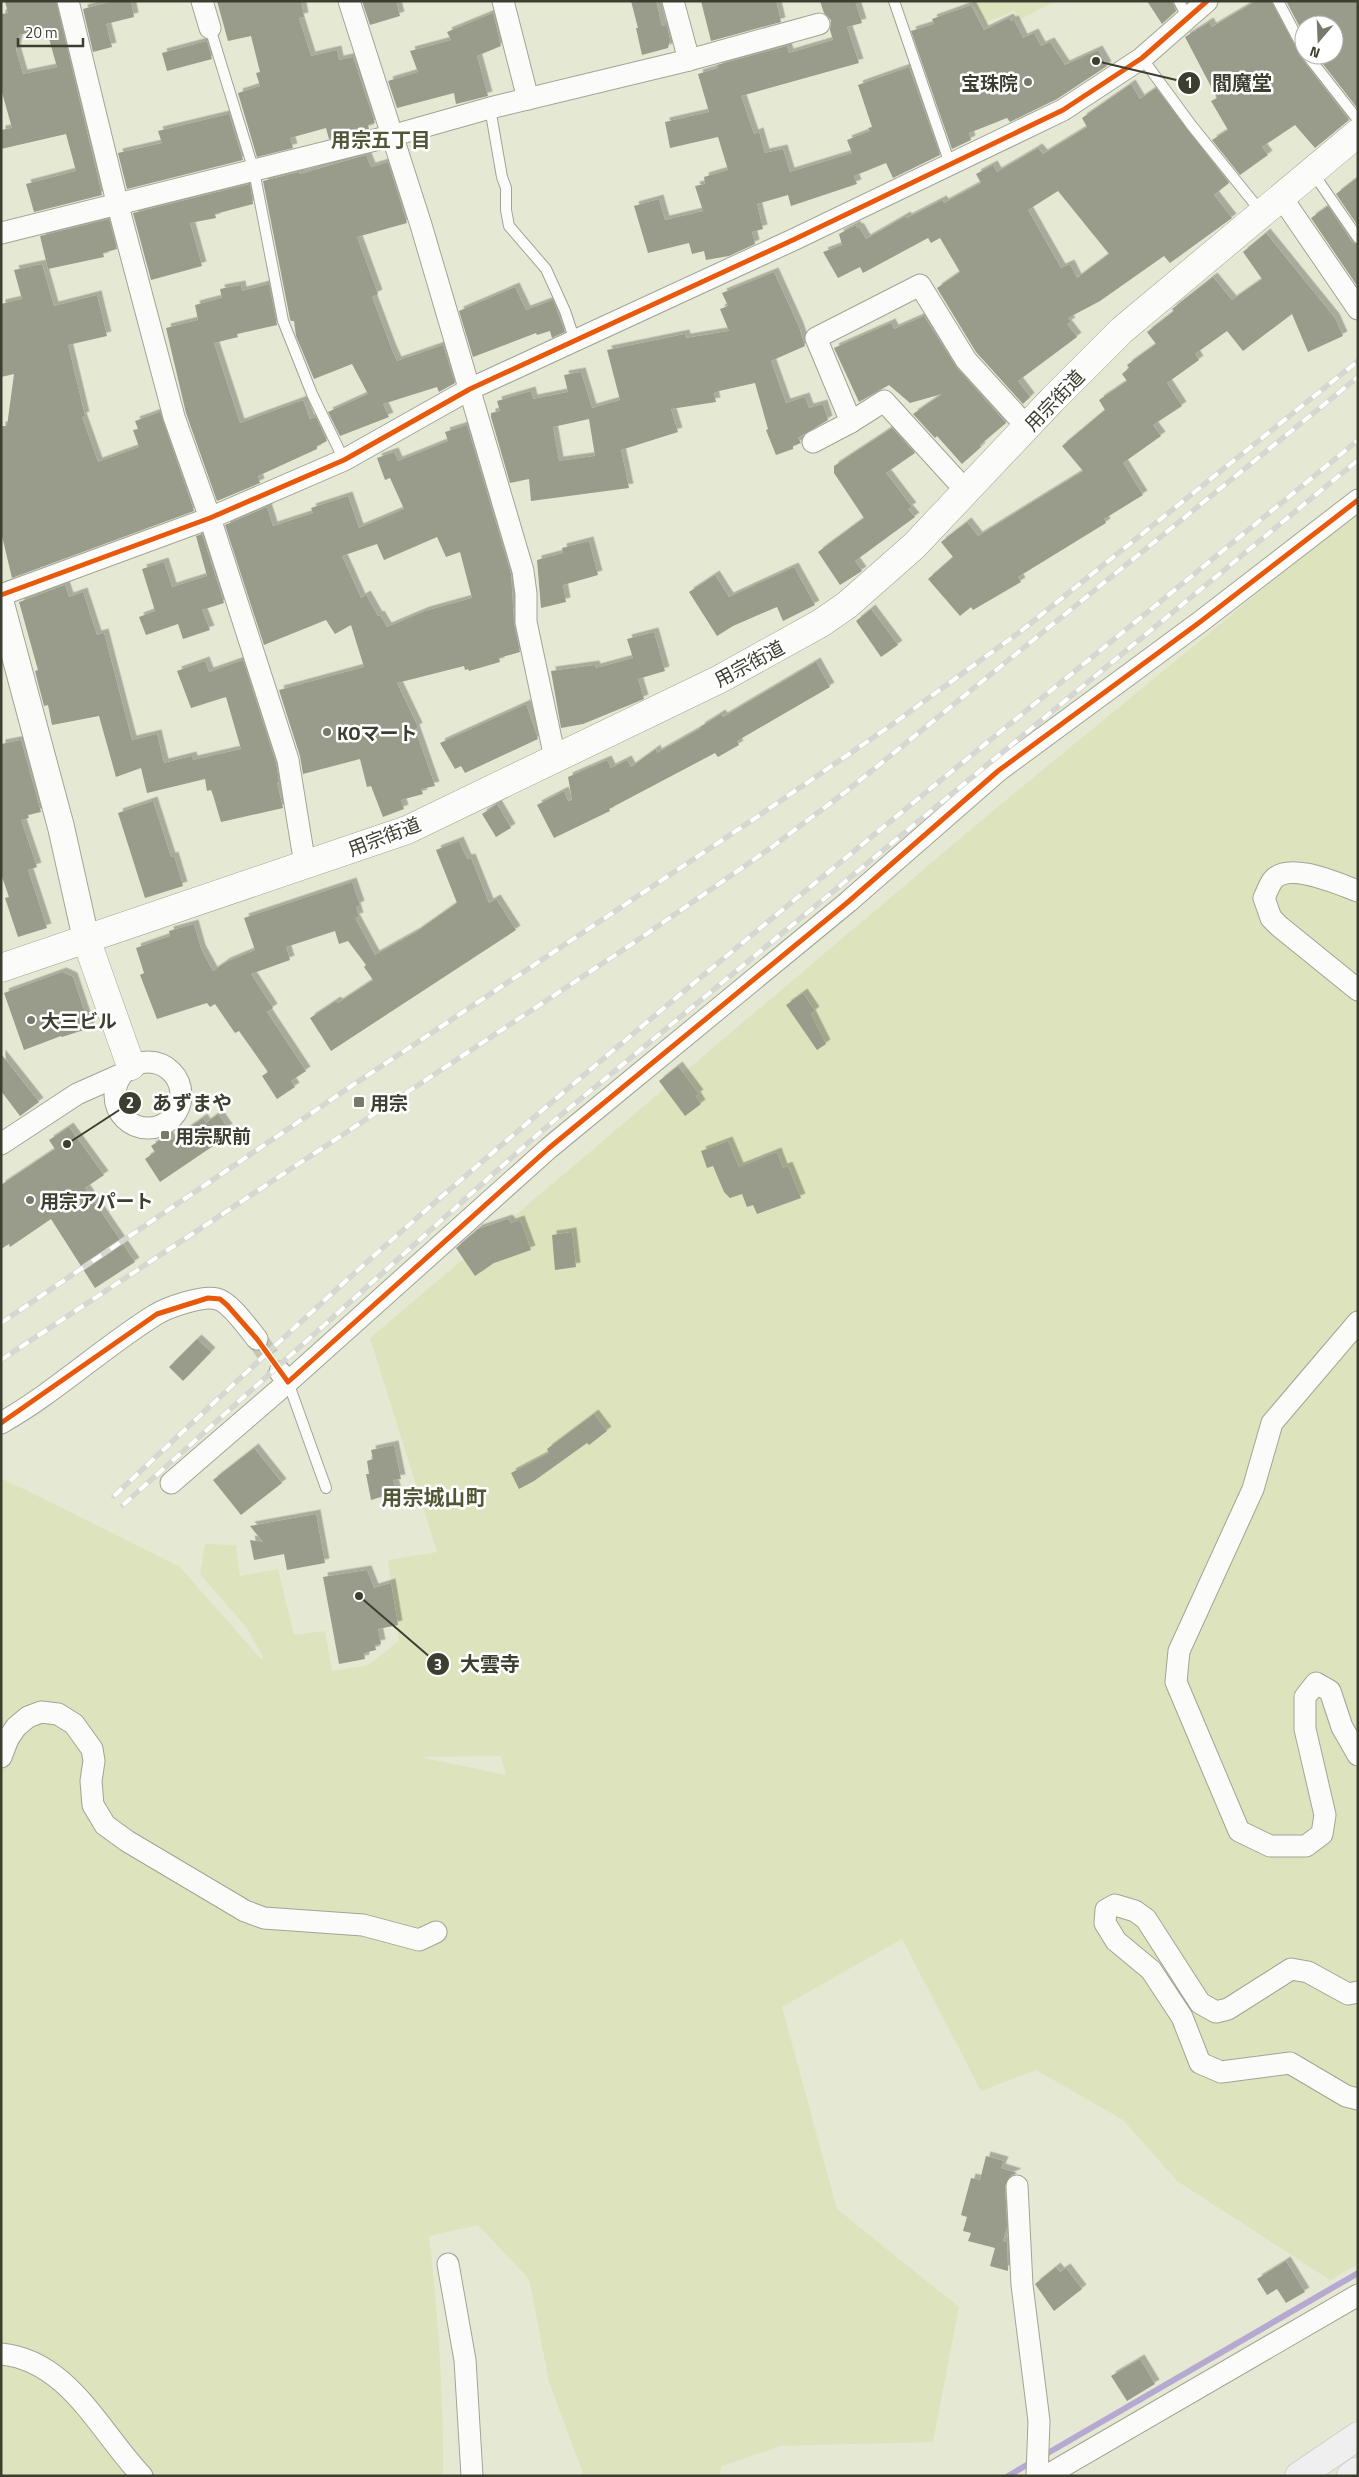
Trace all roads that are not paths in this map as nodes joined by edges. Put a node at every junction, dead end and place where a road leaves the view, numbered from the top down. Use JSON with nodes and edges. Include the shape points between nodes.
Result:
{"nodes":[{"id":1,"x":68,"y":1,"type":"edge"},
{"id":2,"x":202,"y":1,"type":"edge"},
{"id":3,"x":349,"y":1,"type":"edge"},
{"id":4,"x":503,"y":1,"type":"edge"},
{"id":5,"x":673,"y":1,"type":"edge"},
{"id":6,"x":894,"y":1,"type":"edge"},
{"id":7,"x":1206,"y":1,"type":"edge"},
{"id":8,"x":1278,"y":1,"type":"edge"},
{"id":9,"x":1184,"y":10,"type":"edge"},
{"id":10,"x":819,"y":24,"type":"dead end"},
{"id":11,"x":210,"y":28,"type":"joint"},
{"id":12,"x":1294,"y":31,"type":"edge"},
{"id":13,"x":1142,"y":58,"type":"junction"},
{"id":14,"x":689,"y":60,"type":"junction"},
{"id":15,"x":1315,"y":65,"type":"edge"},
{"id":16,"x":528,"y":99,"type":"junction"},
{"id":17,"x":490,"y":108,"type":"junction"},
{"id":18,"x":1358,"y":120,"type":"edge"},
{"id":19,"x":1358,"y":133,"type":"edge"},
{"id":20,"x":391,"y":136,"type":"junction"},
{"id":21,"x":950,"y":164,"type":"junction"},
{"id":22,"x":254,"y":171,"type":"junction"},
{"id":23,"x":1312,"y":172,"type":"junction"},
{"id":24,"x":118,"y":202,"type":"junction"},
{"id":25,"x":1273,"y":206,"type":"junction"},
{"id":26,"x":1,"y":232,"type":"edge"},
{"id":27,"x":1358,"y":238,"type":"edge"},
{"id":28,"x":1358,"y":309,"type":"edge"},
{"id":29,"x":575,"y":342,"type":"junction"},
{"id":30,"x":470,"y":389,"type":"junction"},
{"id":31,"x":851,"y":422,"type":"junction"},
{"id":32,"x":1027,"y":427,"type":"junction"},
{"id":33,"x":813,"y":442,"type":"dead end"},
{"id":34,"x":344,"y":460,"type":"junction"},
{"id":35,"x":966,"y":492,"type":"junction"},
{"id":36,"x":1358,"y":500,"type":"edge"},
{"id":37,"x":210,"y":518,"type":"junction"},
{"id":38,"x":1,"y":595,"type":"edge"},
{"id":39,"x":1,"y":604,"type":"edge"},
{"id":40,"x":555,"y":758,"type":"junction"},
{"id":41,"x":305,"y":865,"type":"junction"},
{"id":42,"x":1358,"y":891,"type":"edge"},
{"id":43,"x":86,"y":940,"type":"junction"},
{"id":44,"x":1,"y":968,"type":"edge"},
{"id":45,"x":1358,"y":990,"type":"edge"},
{"id":46,"x":126,"y":1070,"type":"joint"},
{"id":47,"x":1,"y":1144,"type":"edge"},
{"id":48,"x":1358,"y":1322,"type":"edge"},
{"id":49,"x":257,"y":1339,"type":"tunnel mouth"},
{"id":50,"x":284,"y":1377,"type":"junction"},
{"id":51,"x":1,"y":1423,"type":"edge"},
{"id":52,"x":172,"y":1483,"type":"dead end"},
{"id":53,"x":326,"y":1488,"type":"dead end"},
{"id":54,"x":1358,"y":1755,"type":"edge"},
{"id":55,"x":1,"y":1757,"type":"edge"},
{"id":56,"x":436,"y":1932,"type":"dead end"},
{"id":57,"x":1358,"y":1992,"type":"edge"},
{"id":58,"x":1358,"y":2099,"type":"edge"},
{"id":59,"x":1018,"y":2186,"type":"dead end"},
{"id":60,"x":448,"y":2264,"type":"dead end"},
{"id":61,"x":1358,"y":2295,"type":"edge"},
{"id":62,"x":1,"y":2354,"type":"edge"},
{"id":63,"x":1358,"y":2436,"type":"edge"},
{"id":64,"x":1358,"y":2471,"type":"edge"},
{"id":65,"x":142,"y":2476,"type":"edge"},
{"id":66,"x":472,"y":2476,"type":"edge"},
{"id":67,"x":1036,"y":2476,"type":"edge"},
{"id":68,"x":1046,"y":2476,"type":"edge"},
{"id":69,"x":1299,"y":2476,"type":"edge"},
{"id":70,"x":1351,"y":2476,"type":"edge"}],
"edges":[{"from":1,"to":24,"type":"street"},
{"from":2,"to":11,"type":"street"},
{"from":3,"to":20,"type":"street"},
{"from":4,"to":16,"type":"street"},
{"from":5,"to":14,"type":"street"},
{"from":6,"to":21,"type":"lane"},
{"from":7,"to":9,"type":"street"},
{"from":8,"to":12,"type":"lane"},
{"from":9,"to":13,"type":"street"},
{"from":10,"to":14,"type":"street"},
{"from":11,"to":22,"type":"lane"},
{"from":13,"to":21,"type":"street","via":[[1063,110]]},
{"from":13,"to":25,"type":"lane","via":[[1192,126]]},
{"from":14,"to":16,"type":"street"},
{"from":15,"to":18,"type":"lane"},
{"from":16,"to":17,"type":"street"},
{"from":17,"to":20,"type":"street"},
{"from":17,"to":29,"type":"lane","via":[[506,188],[509,226],[546,269]]},
{"from":19,"to":23,"type":"main road","name":"用宗街道"},
{"from":20,"to":22,"type":"street"},
{"from":20,"to":30,"type":"street"},
{"from":21,"to":29,"type":"street"},
{"from":22,"to":24,"type":"street"},
{"from":22,"to":34,"type":"lane","via":[[283,321],[312,394]]},
{"from":23,"to":25,"type":"main road","name":"用宗街道"},
{"from":23,"to":27,"type":"lane"},
{"from":24,"to":26,"type":"street"},
{"from":24,"to":37,"type":"street","via":[[174,417]]},
{"from":25,"to":28,"type":"street"},
{"from":25,"to":32,"type":"main road","name":"用宗街道","via":[[1122,330]]},
{"from":29,"to":30,"type":"street"},
{"from":30,"to":34,"type":"street"},
{"from":30,"to":40,"type":"street","via":[[523,571],[526,622]]},
{"from":31,"to":32,"type":"street","via":[[816,338],[920,285],[966,360]]},
{"from":31,"to":33,"type":"street"},
{"from":31,"to":35,"type":"street","via":[[884,401]]},
{"from":32,"to":35,"type":"main road","name":"用宗街道"},
{"from":34,"to":37,"type":"street"},
{"from":35,"to":40,"type":"main road","name":"用宗街道","via":[[877,581],[827,618],[720,679]]},
{"from":36,"to":50,"type":"street","via":[[998,771],[848,902],[549,1148]]},
{"from":37,"to":38,"type":"street"},
{"from":37,"to":41,"type":"street","via":[[288,760]]},
{"from":39,"to":43,"type":"street","via":[[61,827]]},
{"from":40,"to":41,"type":"main road","name":"用宗街道","via":[[407,830]]},
{"from":41,"to":43,"type":"main road","name":"用宗街道"},
{"from":42,"to":45,"type":"street","via":[[1311,875],[1290,872],[1274,879],[1264,898],[1271,918],[1279,926]]},
{"from":43,"to":44,"type":"main road","name":"用宗街道"},
{"from":43,"to":46,"type":"main road"},
{"from":46,"to":47,"type":"street","via":[[77,1094]]},
{"from":48,"to":54,"type":"street","via":[[1272,1423],[1252,1489],[1179,1651],[1176,1682],[1239,1832],[1270,1846],[1306,1846],[1322,1834],[1326,1815],[1305,1729],[1304,1697],[1316,1684],[1330,1691],[1342,1727]]},
{"from":49,"to":51,"type":"street","via":[[220,1299],[196,1300],[157,1314]]},
{"from":50,"to":52,"type":"street"},
{"from":50,"to":53,"type":"lane"},
{"from":55,"to":56,"type":"street","via":[[16,1727],[28,1717],[41,1712],[58,1714],[74,1724],[92,1749],[93,1805],[105,1825],[245,1911],[264,1918],[363,1925],[419,1940]]},
{"from":57,"to":58,"type":"street","via":[[1348,1994],[1308,1972],[1291,1969],[1216,2012],[1200,2003],[1146,1919],[1136,1911],[1115,1905],[1106,1910],[1105,1923],[1116,1941],[1151,1970],[1182,2017],[1200,2063],[1222,2072],[1290,2063],[1346,2096]]},
{"from":59,"to":67,"type":"street","via":[[1022,2286],[1039,2421]]},
{"from":60,"to":66,"type":"street","via":[[466,2360]]},
{"from":61,"to":68,"type":"street"},
{"from":62,"to":65,"type":"street","via":[[41,2365],[67,2386]]},
{"from":63,"to":69,"type":"highway"},
{"from":64,"to":70,"type":"highway"}]}
